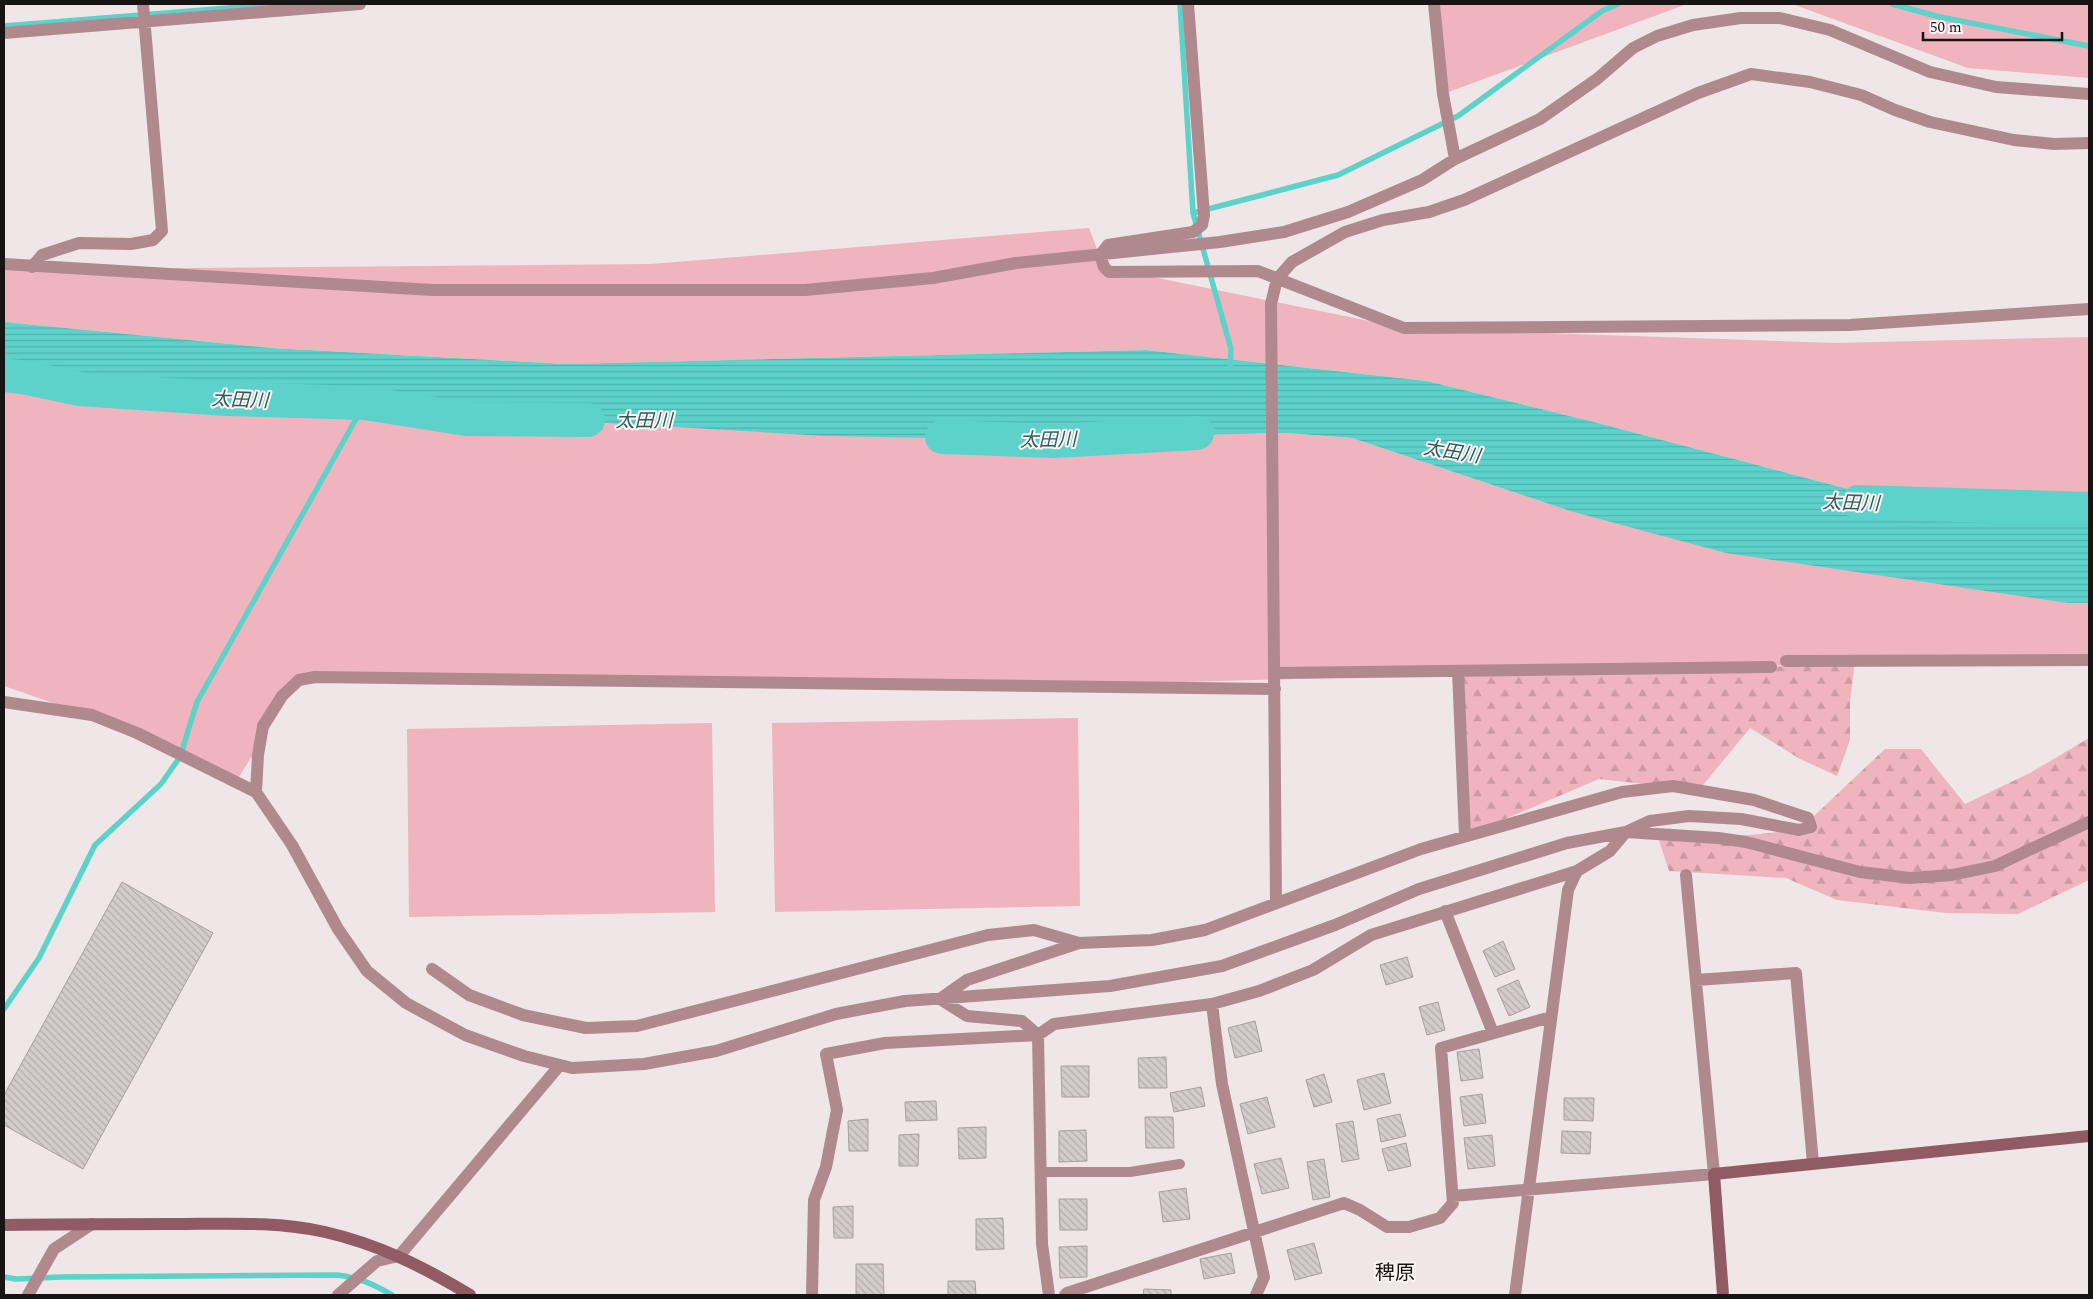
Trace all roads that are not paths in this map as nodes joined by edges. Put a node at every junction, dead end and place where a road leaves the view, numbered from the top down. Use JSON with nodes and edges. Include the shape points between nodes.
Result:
{"nodes":[{"id":1,"x":143,"y":4,"type":"edge"},
{"id":2,"x":360,"y":4,"type":"edge"},
{"id":3,"x":1188,"y":4,"type":"edge"},
{"id":4,"x":1434,"y":4,"type":"edge"},
{"id":5,"x":144,"y":22,"type":"junction"},
{"id":6,"x":4,"y":33,"type":"edge"},
{"id":7,"x":2089,"y":94,"type":"edge"},
{"id":8,"x":2089,"y":143,"type":"edge"},
{"id":9,"x":1455,"y":159,"type":"junction"},
{"id":10,"x":1100,"y":254,"type":"junction"},
{"id":11,"x":4,"y":264,"type":"edge"},
{"id":12,"x":32,"y":267,"type":"junction"},
{"id":13,"x":1277,"y":279,"type":"junction"},
{"id":14,"x":2089,"y":309,"type":"edge"},
{"id":15,"x":2089,"y":660,"type":"edge"},
{"id":16,"x":1786,"y":661,"type":"dead end"},
{"id":17,"x":1771,"y":666,"type":"dead end"},
{"id":18,"x":1458,"y":671,"type":"junction"},
{"id":19,"x":1275,"y":673,"type":"junction"},
{"id":20,"x":1275,"y":689,"type":"junction"},
{"id":21,"x":4,"y":702,"type":"edge"},
{"id":22,"x":256,"y":792,"type":"junction"},
{"id":23,"x":2089,"y":822,"type":"edge"},
{"id":24,"x":1626,"y":832,"type":"junction"},
{"id":25,"x":1465,"y":836,"type":"junction"},
{"id":26,"x":1577,"y":871,"type":"junction"},
{"id":27,"x":1686,"y":875,"type":"dead end"},
{"id":28,"x":1276,"y":903,"type":"junction"},
{"id":29,"x":1445,"y":911,"type":"junction"},
{"id":30,"x":1079,"y":943,"type":"junction"},
{"id":31,"x":432,"y":969,"type":"dead end"},
{"id":32,"x":1696,"y":980,"type":"junction"},
{"id":33,"x":940,"y":999,"type":"junction"},
{"id":34,"x":1212,"y":1004,"type":"junction"},
{"id":35,"x":1552,"y":1016,"type":"junction"},
{"id":36,"x":1493,"y":1033,"type":"junction"},
{"id":37,"x":1038,"y":1035,"type":"junction"},
{"id":38,"x":560,"y":1065,"type":"junction"},
{"id":39,"x":2089,"y":1136,"type":"edge"},
{"id":40,"x":1813,"y":1163,"type":"junction"},
{"id":41,"x":1180,"y":1164,"type":"dead end"},
{"id":42,"x":1041,"y":1172,"type":"junction"},
{"id":43,"x":1714,"y":1174,"type":"junction"},
{"id":44,"x":1530,"y":1190,"type":"junction"},
{"id":45,"x":1453,"y":1196,"type":"junction"},
{"id":46,"x":92,"y":1224,"type":"junction"},
{"id":47,"x":4,"y":1225,"type":"edge"},
{"id":48,"x":1255,"y":1232,"type":"junction"},
{"id":49,"x":399,"y":1256,"type":"junction"},
{"id":50,"x":28,"y":1295,"type":"edge"},
{"id":51,"x":338,"y":1295,"type":"edge"},
{"id":52,"x":470,"y":1295,"type":"edge"},
{"id":53,"x":812,"y":1295,"type":"edge"},
{"id":54,"x":1049,"y":1295,"type":"edge"},
{"id":55,"x":1065,"y":1295,"type":"edge"},
{"id":56,"x":1256,"y":1295,"type":"edge"},
{"id":57,"x":1515,"y":1295,"type":"edge"},
{"id":58,"x":1723,"y":1295,"type":"edge"}],
"edges":[{"from":1,"to":5,"type":"street"},
{"from":2,"to":5,"type":"street"},
{"from":3,"to":10,"type":"street","via":[[1204,215],[1202,225],[1193,232],[1108,245]]},
{"from":4,"to":9,"type":"street","via":[[1443,94]]},
{"from":5,"to":6,"type":"street"},
{"from":5,"to":12,"type":"street","via":[[162,231],[153,240],[131,244],[79,243],[42,255]]},
{"from":7,"to":9,"type":"street","via":[[1996,88],[1930,72],[1830,30],[1780,18],[1741,18],[1693,25],[1657,36],[1633,48],[1597,79],[1540,119]]},
{"from":8,"to":13,"type":"street","via":[[2014,140],[1930,122],[1861,95],[1810,82],[1751,74],[1698,93],[1464,200],[1345,232],[1292,262]]},
{"from":9,"to":10,"type":"street","via":[[1422,180],[1356,208],[1284,232]]},
{"from":10,"to":12,"type":"street","via":[[1016,263],[933,278],[805,290],[432,290]]},
{"from":10,"to":13,"type":"street","via":[[1109,272],[1258,271]]},
{"from":11,"to":12,"type":"street"},
{"from":13,"to":14,"type":"street","via":[[1404,328],[1850,325]]},
{"from":13,"to":19,"type":"street","via":[[1271,304]]},
{"from":15,"to":16,"type":"street"},
{"from":17,"to":18,"type":"street"},
{"from":18,"to":19,"type":"street"},
{"from":18,"to":25,"type":"street"},
{"from":19,"to":20,"type":"street"},
{"from":20,"to":22,"type":"street","via":[[315,677],[299,680],[282,696],[263,726]]},
{"from":20,"to":28,"type":"street"},
{"from":21,"to":22,"type":"street","via":[[92,715]]},
{"from":22,"to":38,"type":"street","via":[[292,845],[338,929],[368,970],[406,1003],[465,1035]]},
{"from":23,"to":24,"type":"street","via":[[1995,866],[1952,875],[1910,878],[1860,872],[1746,842]]},
{"from":24,"to":25,"type":"street","via":[[1650,821],[1690,816],[1741,819],[1799,830],[1811,827],[1808,818],[1754,800],[1673,786],[1622,792]]},
{"from":24,"to":26,"type":"street","via":[[1610,851]]},
{"from":24,"to":33,"type":"street","via":[[1567,843],[1419,889],[1335,925],[1222,966],[1110,986]]},
{"from":25,"to":28,"type":"street"},
{"from":26,"to":29,"type":"street"},
{"from":26,"to":35,"type":"street","via":[[1568,890]]},
{"from":27,"to":32,"type":"street"},
{"from":28,"to":30,"type":"street","via":[[1205,930],[1152,940]]},
{"from":29,"to":34,"type":"street","via":[[1371,934],[1313,970],[1259,991]]},
{"from":29,"to":36,"type":"street"},
{"from":30,"to":31,"type":"street","via":[[1034,930],[988,935],[637,1026],[586,1028],[523,1015],[469,995]]},
{"from":30,"to":33,"type":"street","via":[[967,980]]},
{"from":32,"to":40,"type":"street","via":[[1796,973]]},
{"from":32,"to":43,"type":"street"},
{"from":33,"to":37,"type":"street","via":[[967,1016],[1022,1022]]},
{"from":33,"to":38,"type":"street","via":[[905,1001],[836,1014],[716,1051],[644,1064],[572,1068]]},
{"from":34,"to":37,"type":"street","via":[[1054,1024]]},
{"from":34,"to":48,"type":"street","via":[[1222,1084]]},
{"from":35,"to":36,"type":"street"},
{"from":35,"to":44,"type":"street"},
{"from":36,"to":45,"type":"street","via":[[1441,1048]]},
{"from":37,"to":42,"type":"street"},
{"from":37,"to":53,"type":"street","via":[[885,1043],[826,1054],[836,1110],[826,1167],[814,1200]]},
{"from":38,"to":49,"type":"street"},
{"from":39,"to":40,"type":"street"},
{"from":40,"to":43,"type":"street"},
{"from":41,"to":42,"type":"lane","via":[[1130,1172]]},
{"from":42,"to":54,"type":"street","via":[[1042,1244]]},
{"from":43,"to":44,"type":"street"},
{"from":43,"to":58,"type":"street"},
{"from":44,"to":45,"type":"street"},
{"from":44,"to":57,"type":"street"},
{"from":45,"to":48,"type":"street","via":[[1453,1203],[1440,1218],[1409,1227],[1387,1227],[1344,1203]]},
{"from":46,"to":47,"type":"street"},
{"from":46,"to":49,"type":"street","via":[[245,1223],[289,1226],[353,1240]]},
{"from":46,"to":50,"type":"street","via":[[54,1249]]},
{"from":48,"to":55,"type":"street"},
{"from":48,"to":56,"type":"street","via":[[1264,1277]]},
{"from":49,"to":51,"type":"street","via":[[377,1261]]},
{"from":49,"to":52,"type":"street"}]}
